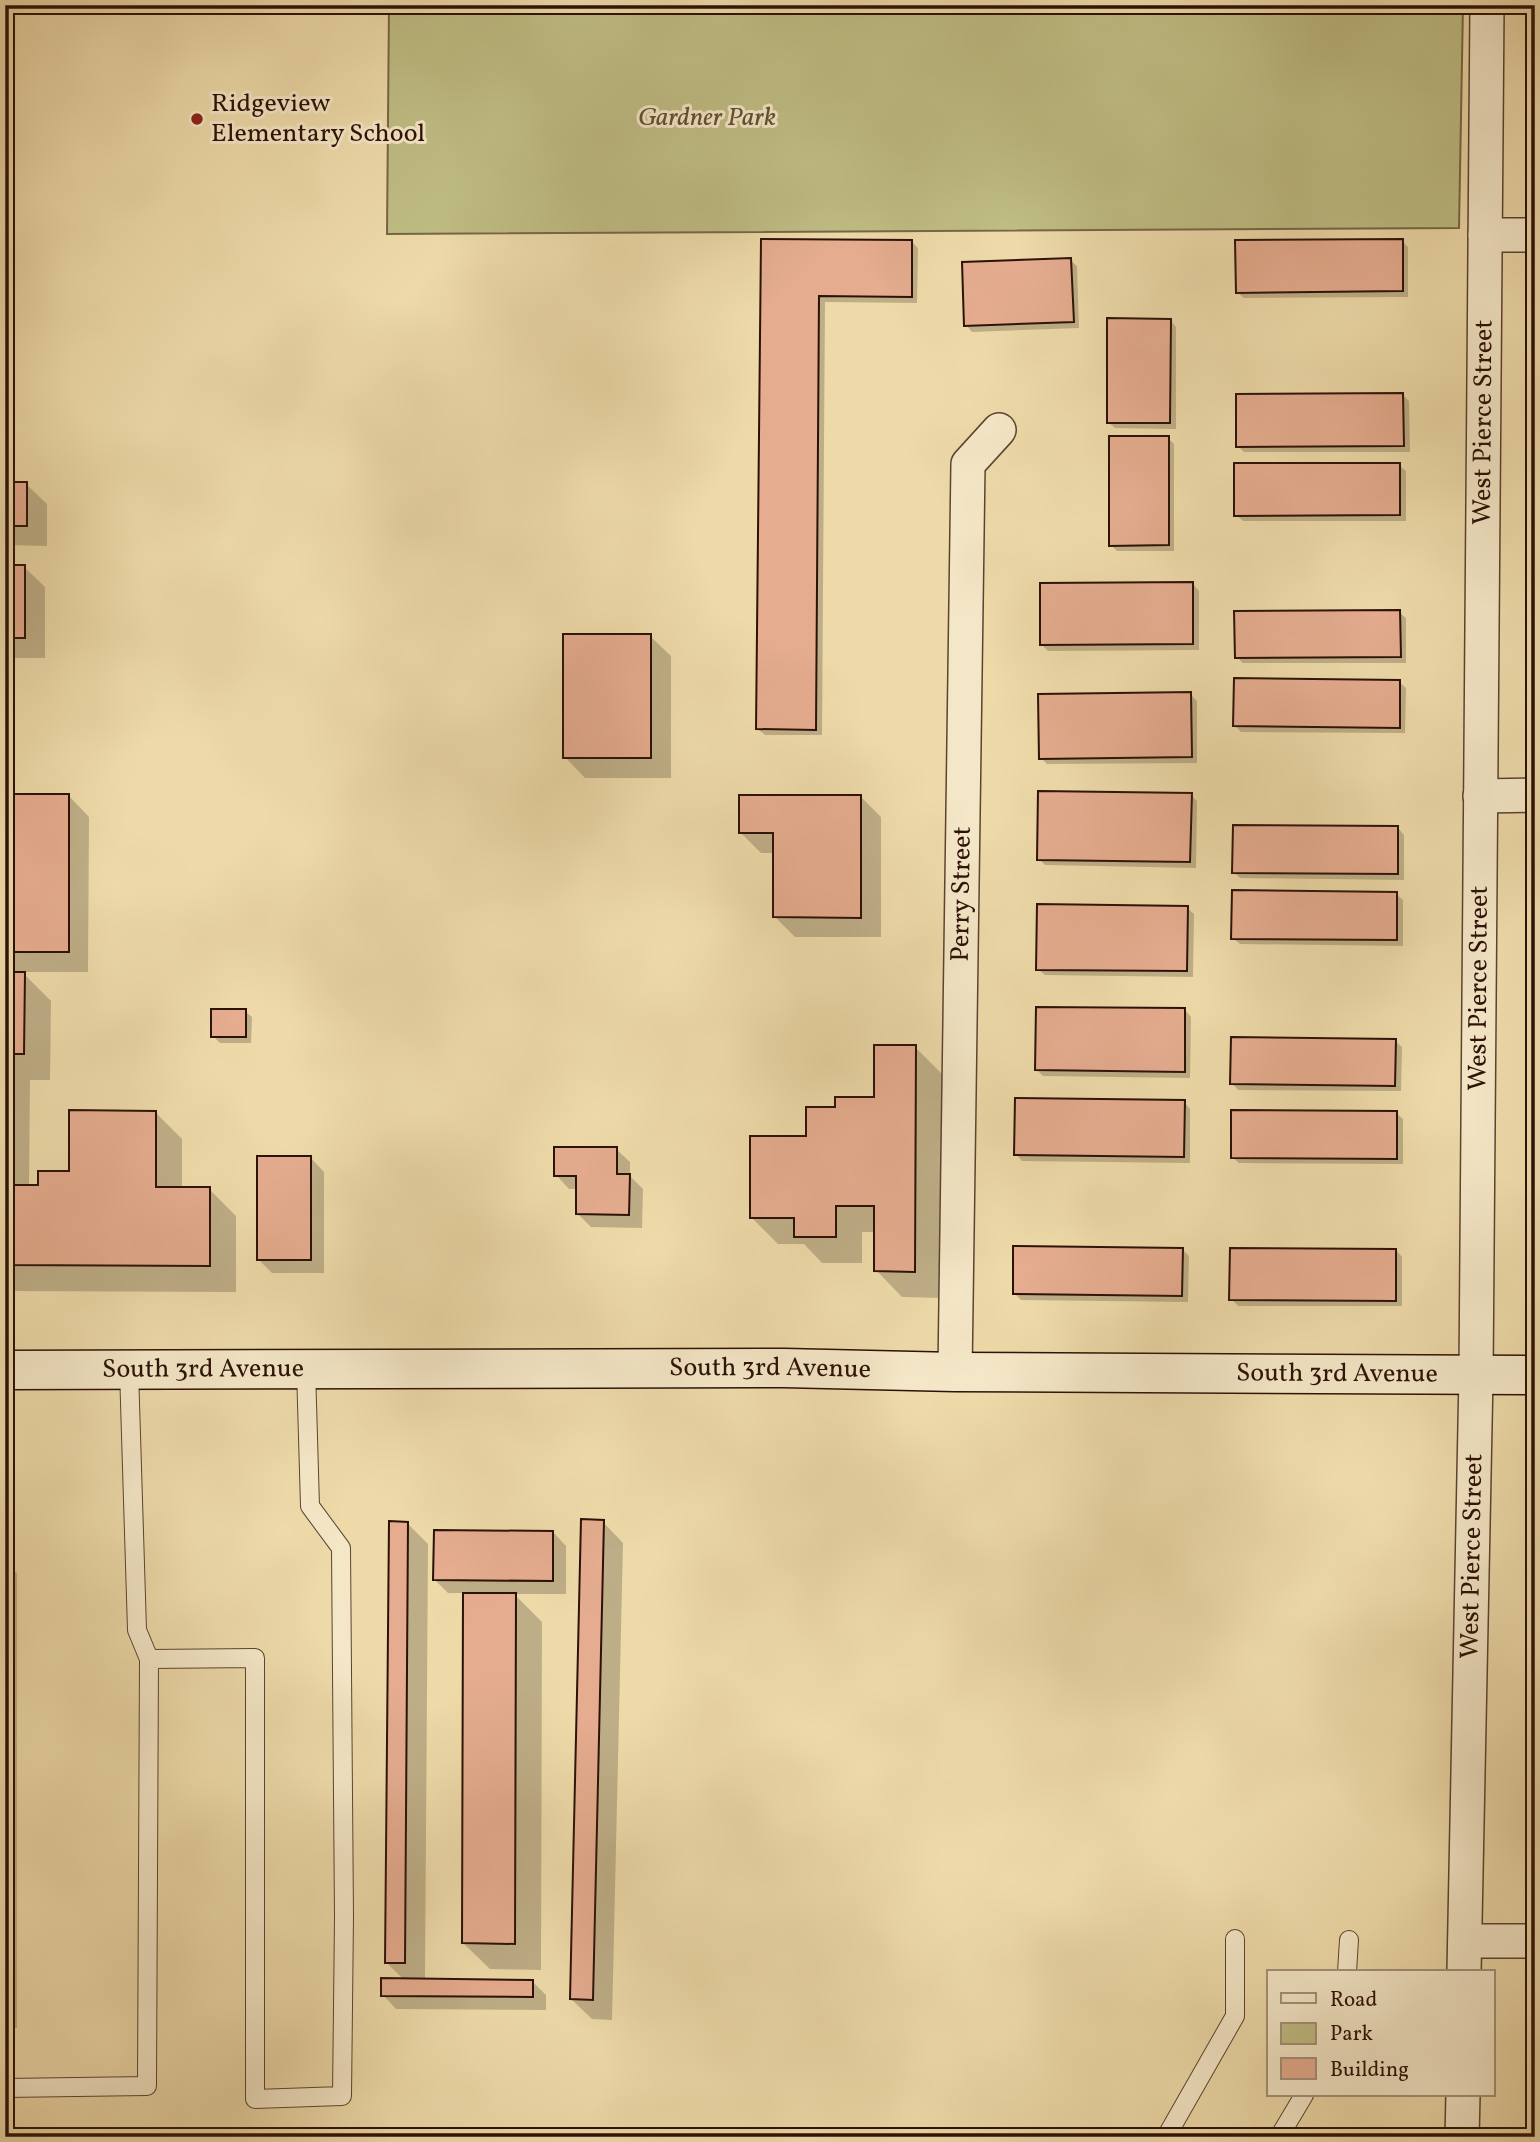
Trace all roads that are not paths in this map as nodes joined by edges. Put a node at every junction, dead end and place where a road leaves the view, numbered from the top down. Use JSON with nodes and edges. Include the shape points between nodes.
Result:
{"nodes":[{"id":1,"x":1487,"y":5,"type":"edge"},
{"id":2,"x":1485,"y":235,"type":"junction"},
{"id":3,"x":1535,"y":235,"type":"edge"},
{"id":4,"x":999,"y":430,"type":"dead end"},
{"id":5,"x":1535,"y":795,"type":"edge"},
{"id":6,"x":1480,"y":796,"type":"junction"},
{"id":7,"x":306,"y":1369,"type":"junction"},
{"id":8,"x":5,"y":1370,"type":"edge"},
{"id":9,"x":129,"y":1370,"type":"junction"},
{"id":10,"x":955,"y":1372,"type":"junction"},
{"id":11,"x":1476,"y":1375,"type":"junction"},
{"id":12,"x":1535,"y":1375,"type":"edge"},
{"id":13,"x":149,"y":1659,"type":"junction"},
{"id":14,"x":1235,"y":1940,"type":"dead end"},
{"id":15,"x":1349,"y":1940,"type":"dead end"},
{"id":16,"x":1535,"y":1941,"type":"edge"},
{"id":17,"x":1465,"y":1957,"type":"edge"},
{"id":18,"x":1347,"y":1970,"type":"edge"},
{"id":19,"x":5,"y":2088,"type":"edge"},
{"id":20,"x":1303,"y":2096,"type":"edge"},
{"id":21,"x":1463,"y":2096,"type":"edge"},
{"id":22,"x":1166,"y":2137,"type":"edge"},
{"id":23,"x":1279,"y":2137,"type":"edge"},
{"id":24,"x":1462,"y":2137,"type":"edge"}],
"edges":[{"from":1,"to":2,"type":"street","name":"West Pierce Street"},
{"from":2,"to":3,"type":"street"},
{"from":2,"to":6,"type":"street","name":"West Pierce Street"},
{"from":4,"to":10,"type":"street","name":"Perry Street","via":[[968,464]]},
{"from":5,"to":6,"type":"street"},
{"from":6,"to":11,"type":"street","name":"West Pierce Street"},
{"from":7,"to":9,"type":"street","name":"South 3rd Avenue"},
{"from":7,"to":10,"type":"street","name":"South 3rd Avenue"},
{"from":7,"to":13,"type":"lane","via":[[310,1506],[341,1548],[342,2096],[255,2099],[255,1658]]},
{"from":8,"to":9,"type":"street","name":"South 3rd Avenue"},
{"from":9,"to":13,"type":"lane","via":[[137,1630]]},
{"from":10,"to":11,"type":"street","name":"South 3rd Avenue"},
{"from":11,"to":12,"type":"street","name":"South 3rd Avenue"},
{"from":11,"to":17,"type":"street","name":"West Pierce Street"},
{"from":13,"to":19,"type":"lane","via":[[147,2086]]},
{"from":14,"to":22,"type":"lane","via":[[1235,2016]]},
{"from":15,"to":18,"type":"lane"},
{"from":16,"to":17,"type":"street"},
{"from":20,"to":23,"type":"lane"},
{"from":21,"to":24,"type":"street"}]}
